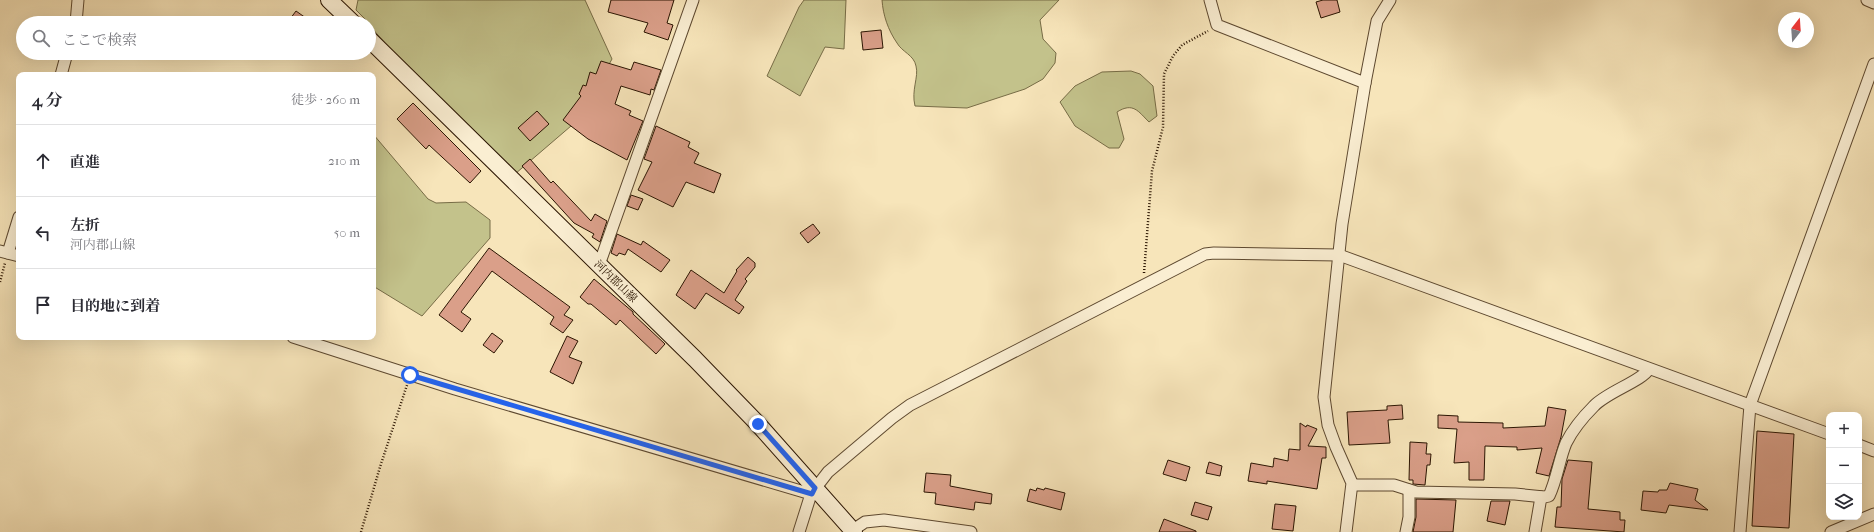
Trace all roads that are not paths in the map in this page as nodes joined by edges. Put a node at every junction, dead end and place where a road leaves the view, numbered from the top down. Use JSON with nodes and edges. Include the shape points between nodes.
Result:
{"nodes":[{"id":1,"x":78,"y":0,"type":"edge"},
{"id":2,"x":329,"y":0,"type":"edge"},
{"id":3,"x":693,"y":0,"type":"edge"},
{"id":4,"x":1210,"y":0,"type":"edge"},
{"id":5,"x":1390,"y":0,"type":"edge"},
{"id":6,"x":1867,"y":0,"type":"edge"},
{"id":7,"x":1874,"y":3,"type":"edge"},
{"id":8,"x":77,"y":16,"type":"edge"},
{"id":9,"x":345,"y":16,"type":"edge"},
{"id":10,"x":376,"y":46,"type":"edge"},
{"id":11,"x":65,"y":60,"type":"edge"},
{"id":12,"x":1874,"y":64,"type":"edge"},
{"id":13,"x":62,"y":72,"type":"edge"},
{"id":14,"x":1365,"y":83,"type":"junction"},
{"id":15,"x":16,"y":228,"type":"edge"},
{"id":16,"x":9,"y":253,"type":"edge"},
{"id":17,"x":1339,"y":255,"type":"junction"},
{"id":18,"x":599,"y":265,"type":"junction"},
{"id":19,"x":302,"y":340,"type":"edge"},
{"id":20,"x":1649,"y":369,"type":"junction"},
{"id":21,"x":1750,"y":405,"type":"junction"},
{"id":22,"x":1826,"y":433,"type":"edge"},
{"id":23,"x":1862,"y":447,"type":"edge"},
{"id":24,"x":1874,"y":451,"type":"edge"},
{"id":25,"x":1353,"y":485,"type":"junction"},
{"id":26,"x":1409,"y":490,"type":"junction"},
{"id":27,"x":813,"y":491,"type":"junction"},
{"id":28,"x":1541,"y":497,"type":"junction"},
{"id":29,"x":1874,"y":514,"type":"edge"},
{"id":30,"x":853,"y":531,"type":"edge"},
{"id":31,"x":799,"y":532,"type":"edge"},
{"id":32,"x":971,"y":532,"type":"edge"},
{"id":33,"x":1346,"y":532,"type":"edge"},
{"id":34,"x":1406,"y":532,"type":"edge"},
{"id":35,"x":1535,"y":532,"type":"edge"},
{"id":36,"x":1740,"y":532,"type":"edge"},
{"id":37,"x":1831,"y":532,"type":"edge"}],
"edges":[{"from":1,"to":8,"type":"street"},
{"from":2,"to":9,"type":"main road"},
{"from":3,"to":18,"type":"street"},
{"from":4,"to":14,"type":"street","via":[[1217,25]]},
{"from":5,"to":14,"type":"street","via":[[1377,21]]},
{"from":6,"to":7,"type":"street"},
{"from":10,"to":18,"type":"main road","name":"河内郡山線"},
{"from":11,"to":13,"type":"street"},
{"from":12,"to":21,"type":"street"},
{"from":14,"to":17,"type":"street"},
{"from":15,"to":16,"type":"street"},
{"from":17,"to":20,"type":"street"},
{"from":17,"to":25,"type":"street","via":[[1324,397],[1328,425]]},
{"from":17,"to":27,"type":"street","via":[[1205,254],[910,405],[828,472]]},
{"from":18,"to":27,"type":"main road","name":"河内郡山線","via":[[696,359],[753,419]]},
{"from":19,"to":27,"type":"street","via":[[410,375]]},
{"from":20,"to":21,"type":"street"},
{"from":20,"to":28,"type":"street","via":[[1592,408],[1566,444],[1555,484],[1548,496]]},
{"from":21,"to":22,"type":"street"},
{"from":21,"to":36,"type":"street"},
{"from":23,"to":24,"type":"street"},
{"from":25,"to":26,"type":"street","via":[[1394,485]]},
{"from":25,"to":33,"type":"street"},
{"from":26,"to":28,"type":"street"},
{"from":26,"to":34,"type":"street"},
{"from":27,"to":30,"type":"main road","name":"河内郡山線"},
{"from":27,"to":31,"type":"street"},
{"from":28,"to":35,"type":"street"},
{"from":29,"to":37,"type":"street"},
{"from":30,"to":32,"type":"street","via":[[865,522],[884,520]]}]}
